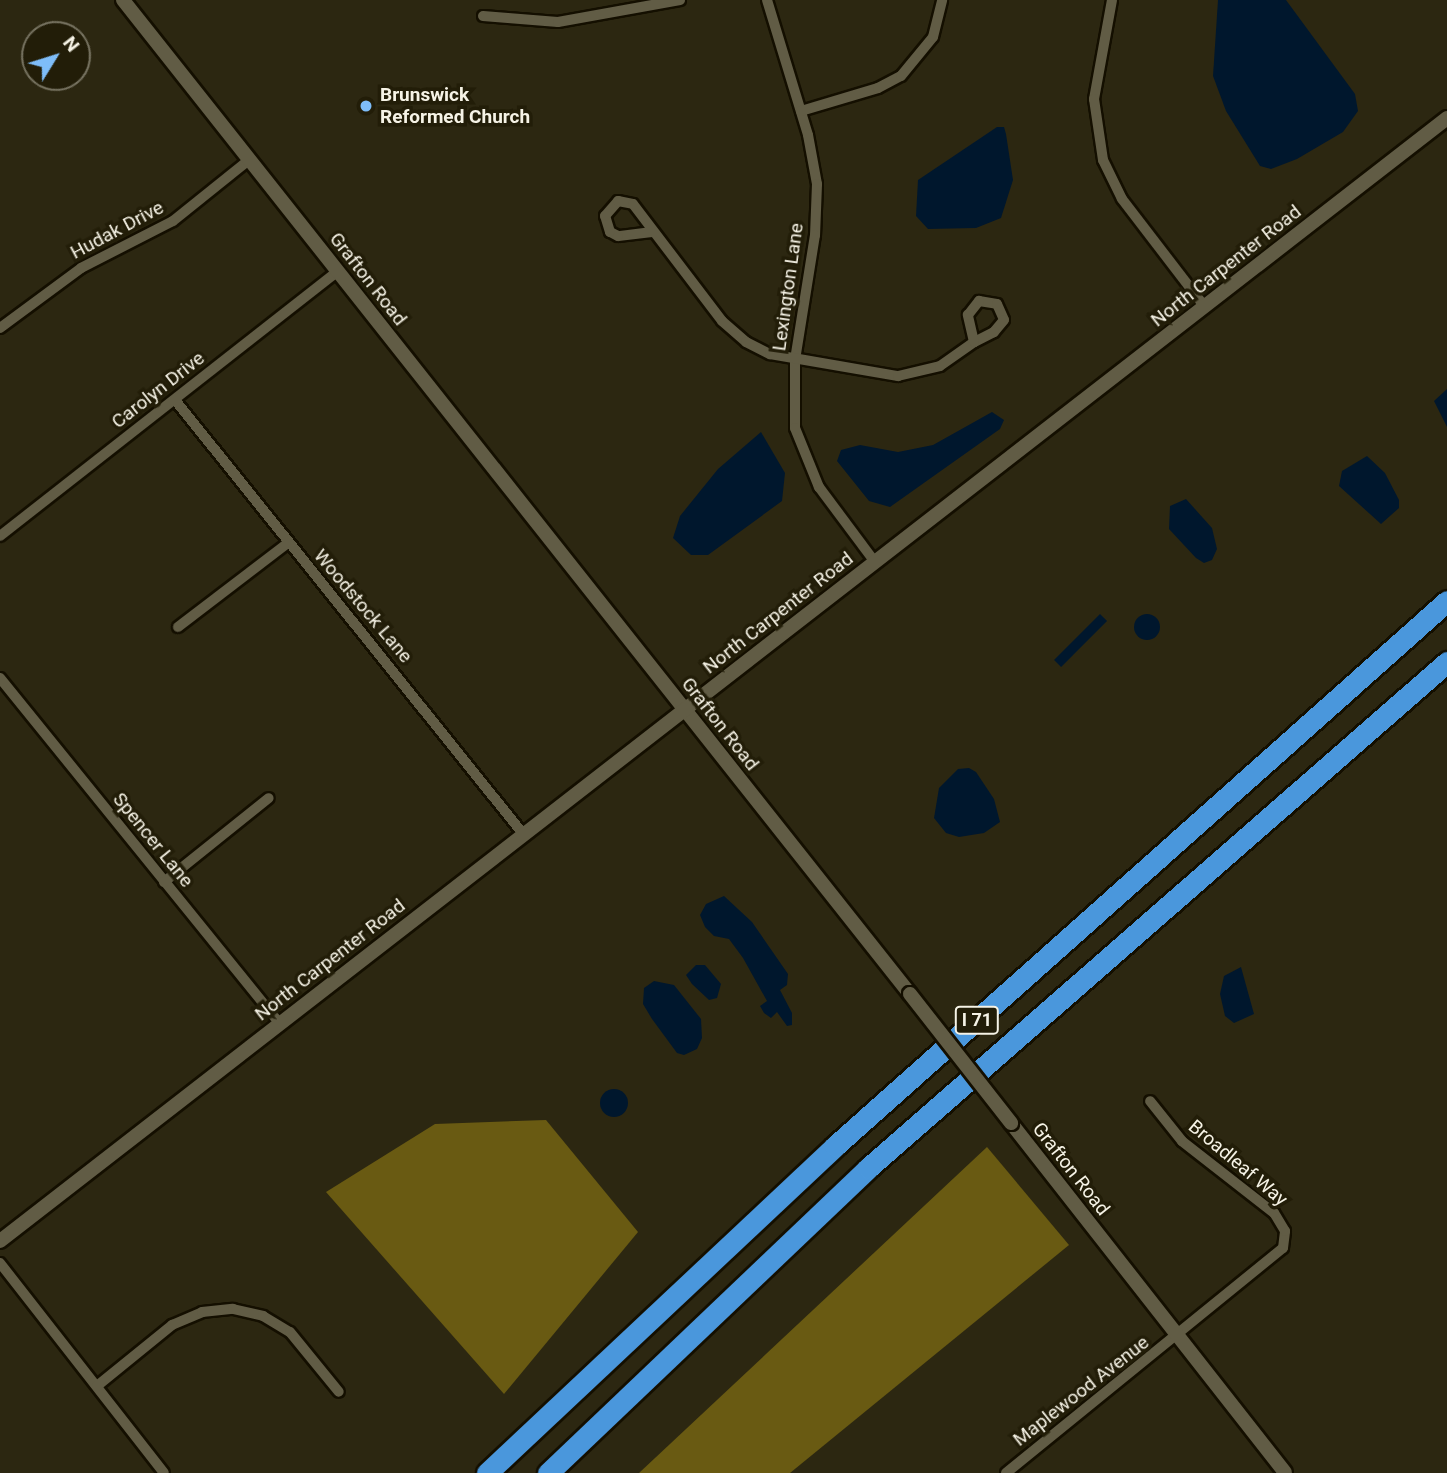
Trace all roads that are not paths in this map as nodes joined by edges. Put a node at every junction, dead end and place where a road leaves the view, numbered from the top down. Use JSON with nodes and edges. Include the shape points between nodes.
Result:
{"nodes":[{"id":1,"x":123,"y":0,"type":"edge"},
{"id":2,"x":680,"y":0,"type":"edge"},
{"id":3,"x":767,"y":0,"type":"edge"},
{"id":4,"x":942,"y":0,"type":"edge"},
{"id":5,"x":1112,"y":0,"type":"edge"},
{"id":6,"x":483,"y":16,"type":"dead end"},
{"id":7,"x":801,"y":111,"type":"junction"},
{"id":8,"x":1447,"y":118,"type":"edge"},
{"id":9,"x":250,"y":160,"type":"junction"},
{"id":10,"x":652,"y":232,"type":"dead end"},
{"id":11,"x":338,"y":271,"type":"junction"},
{"id":12,"x":1205,"y":307,"type":"junction"},
{"id":13,"x":0,"y":328,"type":"edge"},
{"id":14,"x":974,"y":342,"type":"dead end"},
{"id":15,"x":795,"y":360,"type":"junction"},
{"id":16,"x":175,"y":400,"type":"junction"},
{"id":17,"x":0,"y":536,"type":"edge"},
{"id":18,"x":288,"y":542,"type":"junction"},
{"id":19,"x":875,"y":562,"type":"junction"},
{"id":20,"x":1447,"y":601,"type":"edge"},
{"id":21,"x":178,"y":627,"type":"dead end"},
{"id":22,"x":1447,"y":662,"type":"edge"},
{"id":23,"x":0,"y":678,"type":"edge"},
{"id":24,"x":685,"y":710,"type":"junction"},
{"id":25,"x":269,"y":798,"type":"dead end"},
{"id":26,"x":524,"y":835,"type":"junction"},
{"id":27,"x":164,"y":882,"type":"junction"},
{"id":28,"x":279,"y":1023,"type":"junction"},
{"id":29,"x":1150,"y":1101,"type":"dead end"},
{"id":30,"x":0,"y":1241,"type":"edge"},
{"id":31,"x":0,"y":1263,"type":"edge"},
{"id":32,"x":1178,"y":1336,"type":"junction"},
{"id":33,"x":97,"y":1386,"type":"junction"},
{"id":34,"x":339,"y":1392,"type":"dead end"},
{"id":35,"x":164,"y":1473,"type":"edge"},
{"id":36,"x":486,"y":1473,"type":"edge"},
{"id":37,"x":548,"y":1473,"type":"edge"},
{"id":38,"x":1006,"y":1473,"type":"edge"},
{"id":39,"x":1285,"y":1473,"type":"edge"}],
"edges":[{"from":1,"to":9,"type":"street","name":"Grafton Road"},
{"from":2,"to":6,"type":"street","via":[[558,22]]},
{"from":3,"to":7,"type":"street","name":"Lexington Lane"},
{"from":4,"to":7,"type":"street","via":[[933,37],[901,76],[878,88]]},
{"from":5,"to":12,"type":"street","via":[[1094,99],[1103,160],[1122,199]]},
{"from":7,"to":15,"type":"street","name":"Lexington Lane","via":[[815,161],[817,207]]},
{"from":8,"to":12,"type":"street","name":"North Carpenter Road"},
{"from":9,"to":11,"type":"street","name":"Grafton Road"},
{"from":9,"to":13,"type":"street","name":"Hudak Drive","via":[[173,221],[81,268]]},
{"from":10,"to":15,"type":"street","via":[[734,333],[762,351]]},
{"from":11,"to":16,"type":"street","name":"Carolyn Drive"},
{"from":11,"to":24,"type":"street","name":"Grafton Road"},
{"from":12,"to":19,"type":"street","name":"North Carpenter Road"},
{"from":14,"to":15,"type":"street","via":[[948,362],[907,375]]},
{"from":15,"to":19,"type":"street","name":"Lexington Lane","via":[[793,403],[803,453],[826,498]]},
{"from":16,"to":17,"type":"street","name":"Carolyn Drive"},
{"from":16,"to":18,"type":"street","name":"Woodstock Lane"},
{"from":18,"to":21,"type":"street"},
{"from":18,"to":26,"type":"street","name":"Woodstock Lane"},
{"from":19,"to":24,"type":"street","name":"North Carpenter Road"},
{"from":20,"to":36,"type":"highway","number":"I 71","via":[[825,1155]]},
{"from":22,"to":37,"type":"highway","number":"I 71","via":[[868,1168]]},
{"from":23,"to":27,"type":"street","name":"Spencer Lane"},
{"from":24,"to":26,"type":"street","name":"North Carpenter Road"},
{"from":24,"to":32,"type":"street","name":"Grafton Road","bridge":true},
{"from":25,"to":27,"type":"street"},
{"from":26,"to":28,"type":"street","name":"North Carpenter Road"},
{"from":27,"to":28,"type":"street","name":"Spencer Lane"},
{"from":28,"to":30,"type":"street","name":"North Carpenter Road"},
{"from":29,"to":32,"type":"street","name":"Broadleaf Way","via":[[1177,1137],[1275,1213],[1285,1231],[1277,1257]]},
{"from":31,"to":33,"type":"street"},
{"from":32,"to":38,"type":"street","name":"Maplewood Avenue"},
{"from":32,"to":39,"type":"street","name":"Grafton Road"},
{"from":33,"to":34,"type":"street","via":[[172,1325],[202,1312],[233,1309],[263,1316],[290,1332]]},
{"from":33,"to":35,"type":"street"}]}
